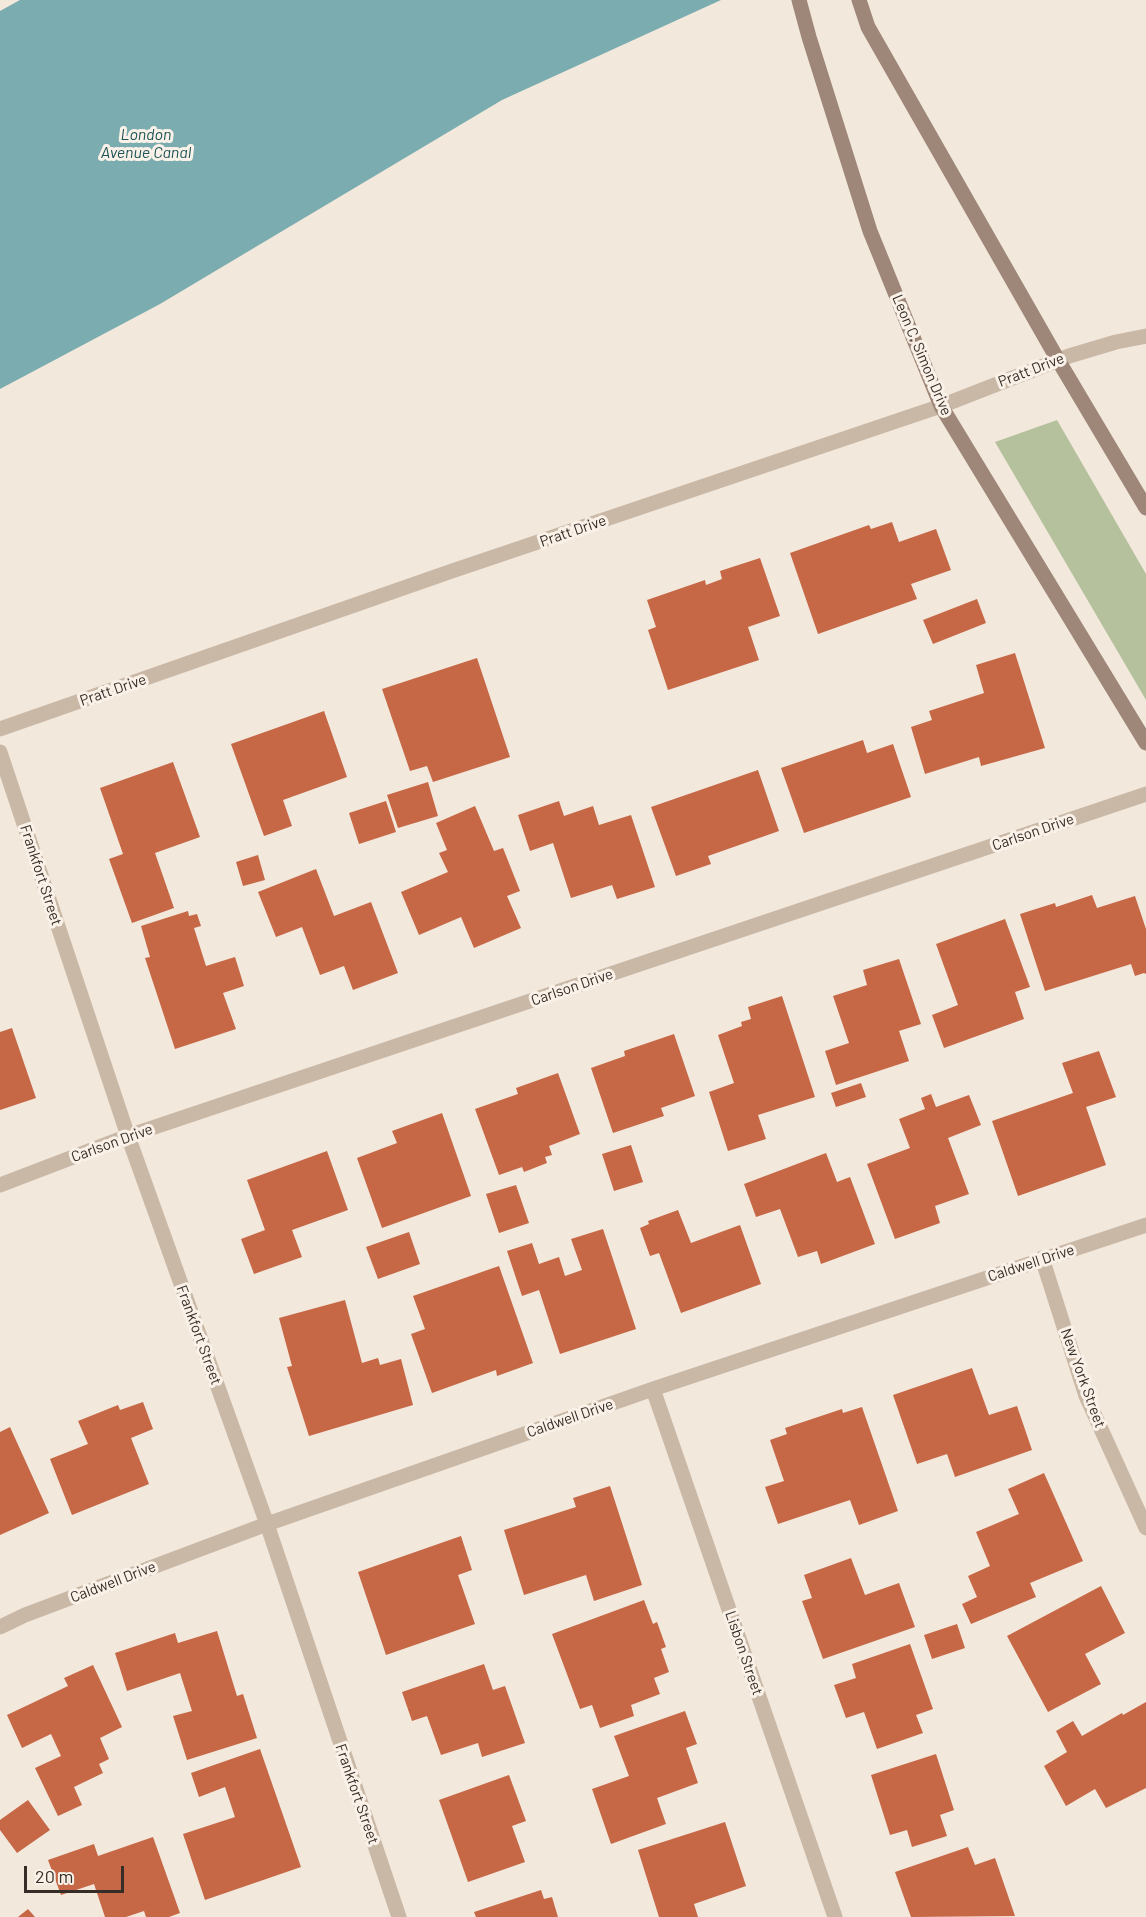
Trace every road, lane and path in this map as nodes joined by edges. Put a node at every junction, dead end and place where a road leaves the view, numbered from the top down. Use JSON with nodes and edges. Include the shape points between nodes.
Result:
{"nodes":[{"id":1,"x":800,"y":0,"type":"edge"},
{"id":2,"x":859,"y":0,"type":"edge"},
{"id":3,"x":1146,"y":336,"type":"edge"},
{"id":4,"x":1058,"y":360,"type":"junction"},
{"id":5,"x":940,"y":406,"type":"junction"},
{"id":6,"x":1146,"y":508,"type":"edge"},
{"id":7,"x":0,"y":729,"type":"edge"},
{"id":8,"x":1146,"y":743,"type":"edge"},
{"id":9,"x":0,"y":752,"type":"edge"},
{"id":10,"x":1146,"y":794,"type":"edge"},
{"id":11,"x":128,"y":1136,"type":"junction"},
{"id":12,"x":0,"y":1185,"type":"edge"},
{"id":13,"x":1146,"y":1225,"type":"edge"},
{"id":14,"x":1042,"y":1258,"type":"junction"},
{"id":15,"x":653,"y":1389,"type":"junction"},
{"id":16,"x":267,"y":1524,"type":"junction"},
{"id":17,"x":1146,"y":1528,"type":"edge"},
{"id":18,"x":0,"y":1628,"type":"edge"},
{"id":19,"x":398,"y":1917,"type":"edge"},
{"id":20,"x":835,"y":1917,"type":"edge"}],
"edges":[{"from":1,"to":5,"type":"main road","name":"Leon C. Simon Drive","via":[[870,231]]},
{"from":2,"to":4,"type":"main road","via":[[868,27]]},
{"from":3,"to":4,"type":"street","name":"Pratt Drive"},
{"from":4,"to":5,"type":"street","name":"Pratt Drive"},
{"from":4,"to":6,"type":"main road"},
{"from":5,"to":7,"type":"street","name":"Pratt Drive"},
{"from":5,"to":8,"type":"main road","name":"Leon C. Simon Drive"},
{"from":9,"to":11,"type":"street","name":"Frankfort Street"},
{"from":10,"to":11,"type":"street","name":"Carlson Drive"},
{"from":11,"to":12,"type":"street","name":"Carlson Drive"},
{"from":11,"to":16,"type":"street","name":"Frankfort Street"},
{"from":13,"to":14,"type":"street","name":"Caldwell Drive"},
{"from":14,"to":15,"type":"street","name":"Caldwell Drive"},
{"from":14,"to":17,"type":"street","name":"New York Street","via":[[1086,1396]]},
{"from":15,"to":16,"type":"street","name":"Caldwell Drive"},
{"from":15,"to":20,"type":"street","name":"Lisbon Street"},
{"from":16,"to":18,"type":"street","name":"Caldwell Drive","via":[[25,1615]]},
{"from":16,"to":19,"type":"street","name":"Frankfort Street"}]}
